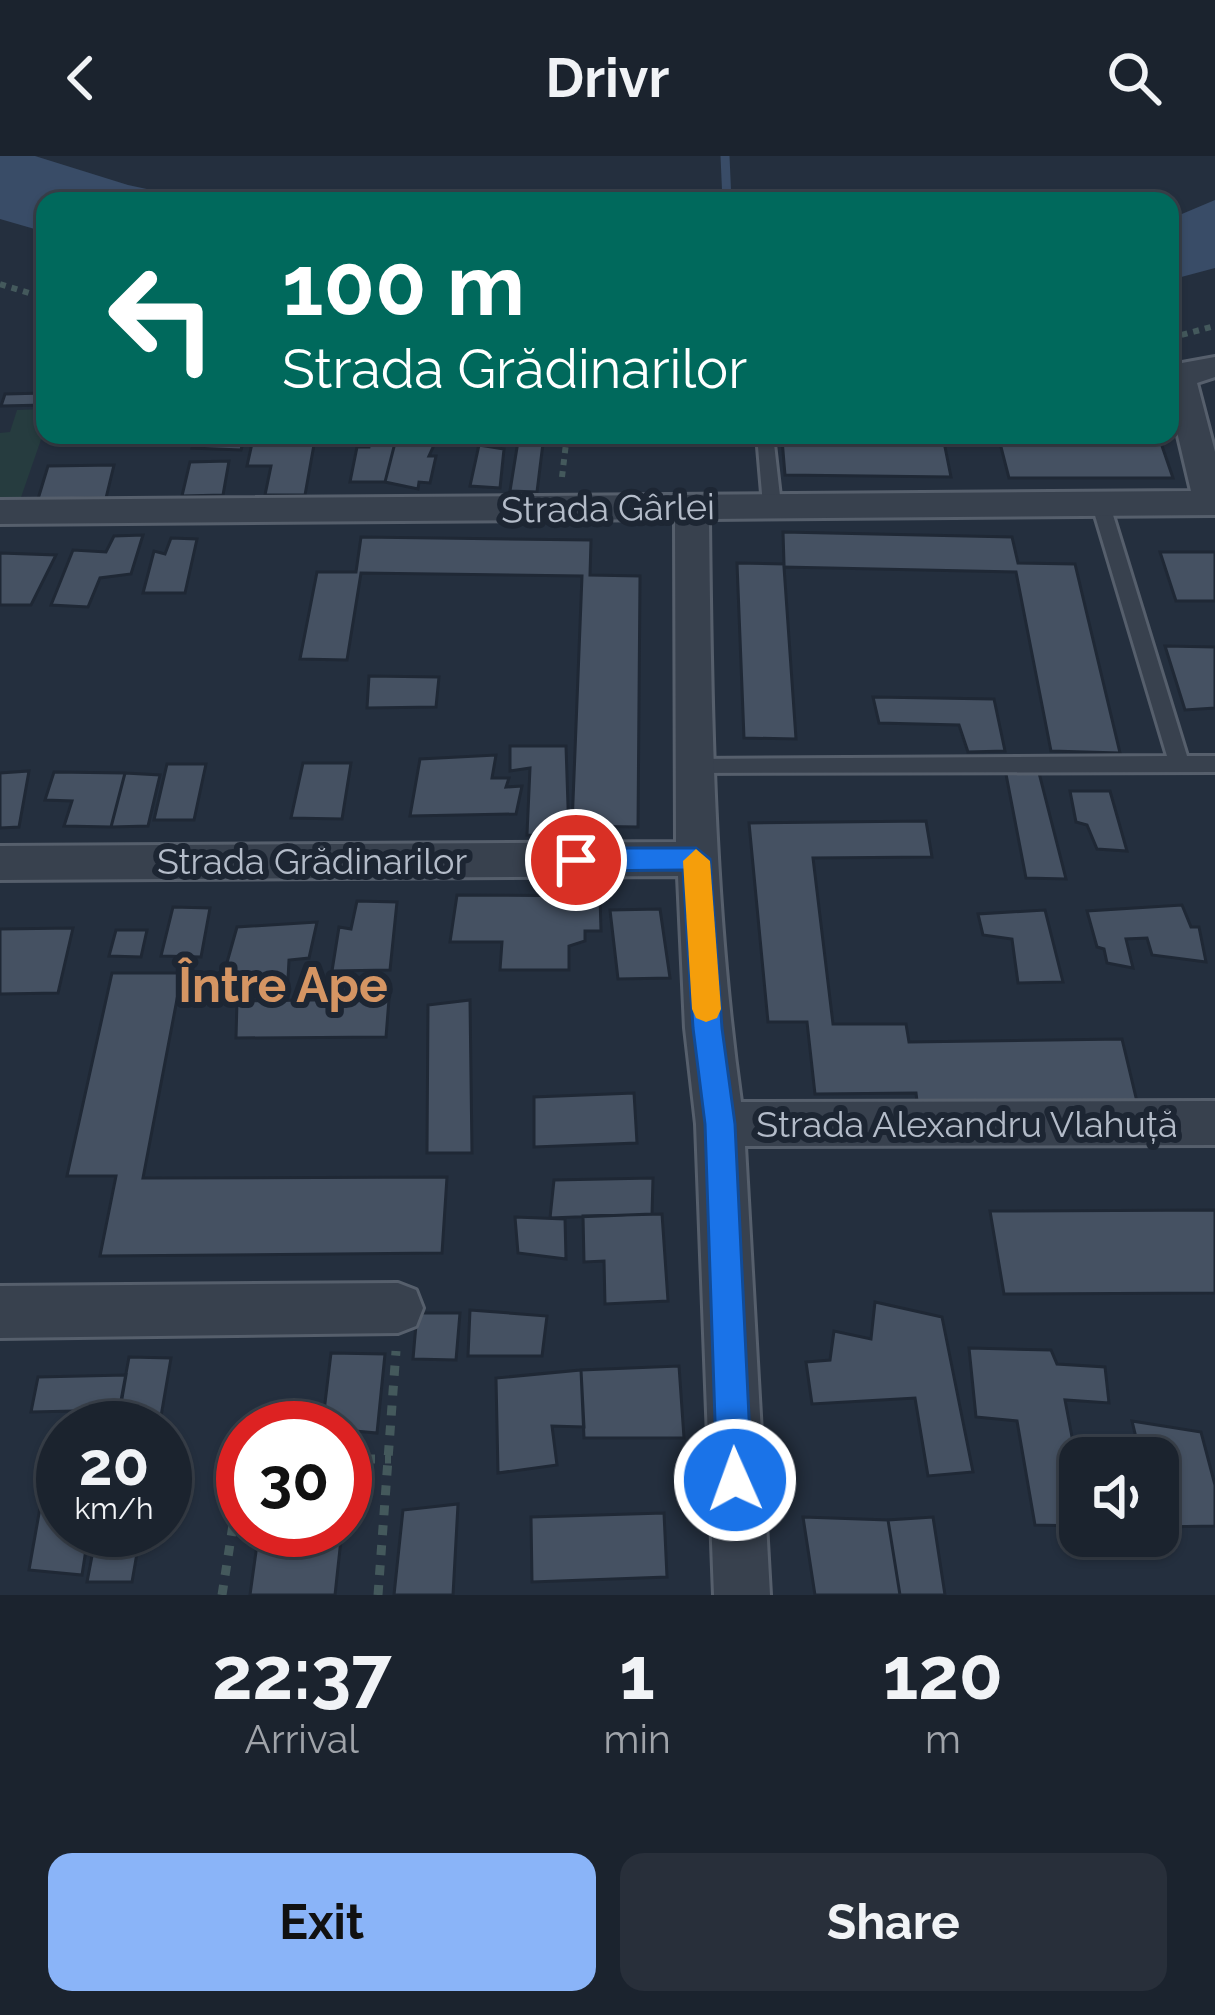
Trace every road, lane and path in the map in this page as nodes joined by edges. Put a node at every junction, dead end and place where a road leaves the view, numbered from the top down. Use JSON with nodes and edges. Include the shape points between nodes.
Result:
{"nodes":[{"id":1,"x":0,"y":284,"type":"edge"},
{"id":2,"x":36,"y":295,"type":"edge"},
{"id":3,"x":1215,"y":326,"type":"edge"},
{"id":4,"x":1179,"y":336,"type":"edge"},
{"id":5,"x":1215,"y":367,"type":"edge"},
{"id":6,"x":566,"y":444,"type":"edge"},
{"id":7,"x":767,"y":444,"type":"edge"},
{"id":8,"x":1100,"y":502,"type":"junction"},
{"id":9,"x":1213,"y":503,"type":"edge"},
{"id":10,"x":783,"y":505,"type":"junction"},
{"id":11,"x":692,"y":506,"type":"junction"},
{"id":12,"x":558,"y":508,"type":"junction"},
{"id":13,"x":0,"y":512,"type":"edge"},
{"id":14,"x":1215,"y":764,"type":"edge"},
{"id":15,"x":1180,"y":766,"type":"junction"},
{"id":16,"x":692,"y":767,"type":"junction"},
{"id":17,"x":696,"y":859,"type":"junction"},
{"id":18,"x":0,"y":863,"type":"edge"},
{"id":19,"x":1215,"y":1123,"type":"edge"},
{"id":20,"x":720,"y":1124,"type":"junction"},
{"id":21,"x":398,"y":1308,"type":"joint"},
{"id":22,"x":0,"y":1312,"type":"edge"},
{"id":23,"x":372,"y":1459,"type":"edge"},
{"id":24,"x":392,"y":1459,"type":"junction"},
{"id":25,"x":228,"y":1557,"type":"edge"},
{"id":26,"x":222,"y":1595,"type":"edge"},
{"id":27,"x":378,"y":1595,"type":"edge"},
{"id":28,"x":742,"y":1595,"type":"edge"}],
"edges":[{"from":1,"to":2,"type":"path"},
{"from":3,"to":4,"type":"path"},
{"from":5,"to":9,"type":"street","via":[[1180,381]]},
{"from":6,"to":12,"type":"path"},
{"from":7,"to":10,"type":"lane"},
{"from":8,"to":9,"type":"street","name":"Strada Gârlei"},
{"from":8,"to":10,"type":"street","name":"Strada Gârlei"},
{"from":8,"to":15,"type":"lane"},
{"from":10,"to":11,"type":"street","name":"Strada Gârlei"},
{"from":11,"to":12,"type":"street","name":"Strada Gârlei"},
{"from":11,"to":16,"type":"street"},
{"from":12,"to":13,"type":"street","name":"Strada Gârlei"},
{"from":14,"to":15,"type":"lane"},
{"from":15,"to":16,"type":"lane"},
{"from":16,"to":17,"type":"street"},
{"from":17,"to":18,"type":"street","name":"Strada Grădinarilor"},
{"from":17,"to":20,"type":"street"},
{"from":19,"to":20,"type":"street","name":"Strada Alexandru Vlahuță"},
{"from":20,"to":28,"type":"street"},
{"from":21,"to":22,"type":"street"},
{"from":21,"to":24,"type":"path"},
{"from":23,"to":24,"type":"path"},
{"from":24,"to":27,"type":"path"},
{"from":25,"to":26,"type":"path"}]}
